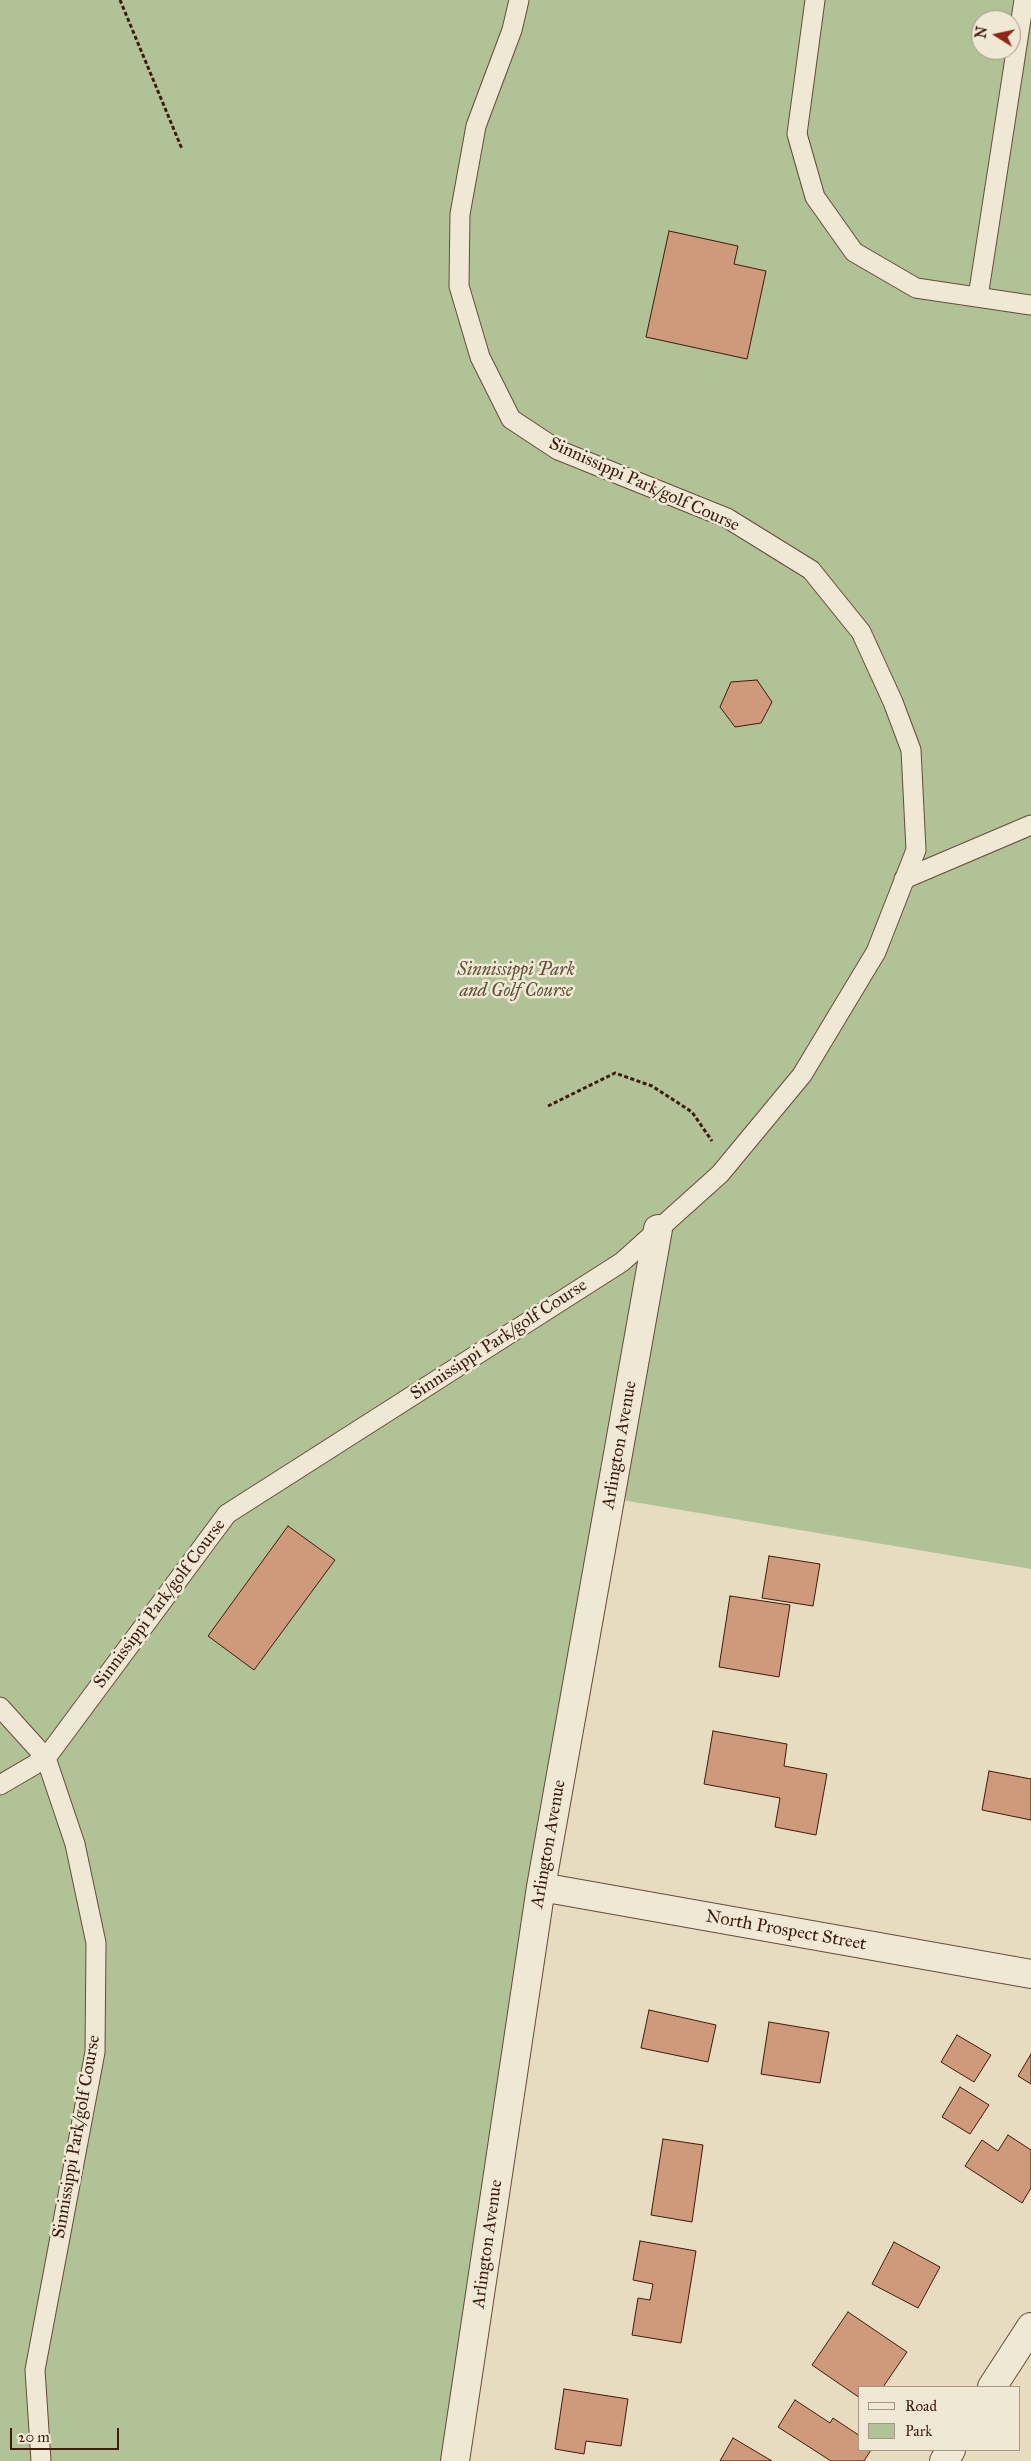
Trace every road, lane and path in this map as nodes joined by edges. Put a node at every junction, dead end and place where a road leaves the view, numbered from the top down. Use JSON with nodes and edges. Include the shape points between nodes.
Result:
{"nodes":[{"id":1,"x":120,"y":0,"type":"edge"},
{"id":2,"x":519,"y":0,"type":"edge"},
{"id":3,"x":815,"y":0,"type":"edge"},
{"id":4,"x":1024,"y":0,"type":"edge"},
{"id":5,"x":182,"y":149,"type":"dead end"},
{"id":6,"x":978,"y":297,"type":"junction"},
{"id":7,"x":1031,"y":305,"type":"edge"},
{"id":8,"x":1031,"y":825,"type":"edge"},
{"id":9,"x":904,"y":879,"type":"junction"},
{"id":10,"x":548,"y":1106,"type":"dead end"},
{"id":11,"x":728,"y":1165,"type":"junction"},
{"id":12,"x":658,"y":1229,"type":"junction"},
{"id":13,"x":0,"y":1707,"type":"edge"},
{"id":14,"x":46,"y":1758,"type":"junction"},
{"id":15,"x":0,"y":1785,"type":"edge"},
{"id":16,"x":541,"y":1887,"type":"junction"},
{"id":17,"x":1031,"y":1974,"type":"edge"},
{"id":18,"x":1031,"y":2327,"type":"edge"},
{"id":19,"x":993,"y":2386,"type":"edge"},
{"id":20,"x":41,"y":2461,"type":"edge"},
{"id":21,"x":455,"y":2461,"type":"edge"}],
"edges":[{"from":1,"to":5,"type":"path"},
{"from":2,"to":9,"type":"lane","name":"Sinnissippi Park/golf Course","via":[[512,30],[476,126],[460,214],[459,286],[480,357],[511,419],[558,450],[727,518],[811,570],[861,632],[911,750],[916,850]]},
{"from":3,"to":6,"type":"lane","via":[[797,134],[815,197],[854,252],[916,288]]},
{"from":4,"to":6,"type":"lane"},
{"from":6,"to":7,"type":"lane"},
{"from":8,"to":9,"type":"lane"},
{"from":9,"to":11,"type":"lane","name":"Sinnissippi Park/golf Course","via":[[876,952],[802,1075]]},
{"from":10,"to":11,"type":"path","via":[[615,1073],[652,1086],[692,1112]]},
{"from":11,"to":12,"type":"lane","name":"Sinnissippi Park/golf Course"},
{"from":12,"to":14,"type":"lane","name":"Sinnissippi Park/golf Course","via":[[622,1262],[227,1514]]},
{"from":12,"to":16,"type":"street","name":"Arlington Avenue"},
{"from":13,"to":14,"type":"lane","name":"Sinnissippi Park/golf Course"},
{"from":14,"to":15,"type":"lane"},
{"from":14,"to":20,"type":"lane","name":"Sinnissippi Park/golf Course","via":[[75,1844],[96,1943],[95,2052],[35,2370]]},
{"from":16,"to":17,"type":"street","name":"North Prospect Street"},
{"from":16,"to":21,"type":"street","name":"Arlington Avenue"},
{"from":18,"to":19,"type":"street"}]}
